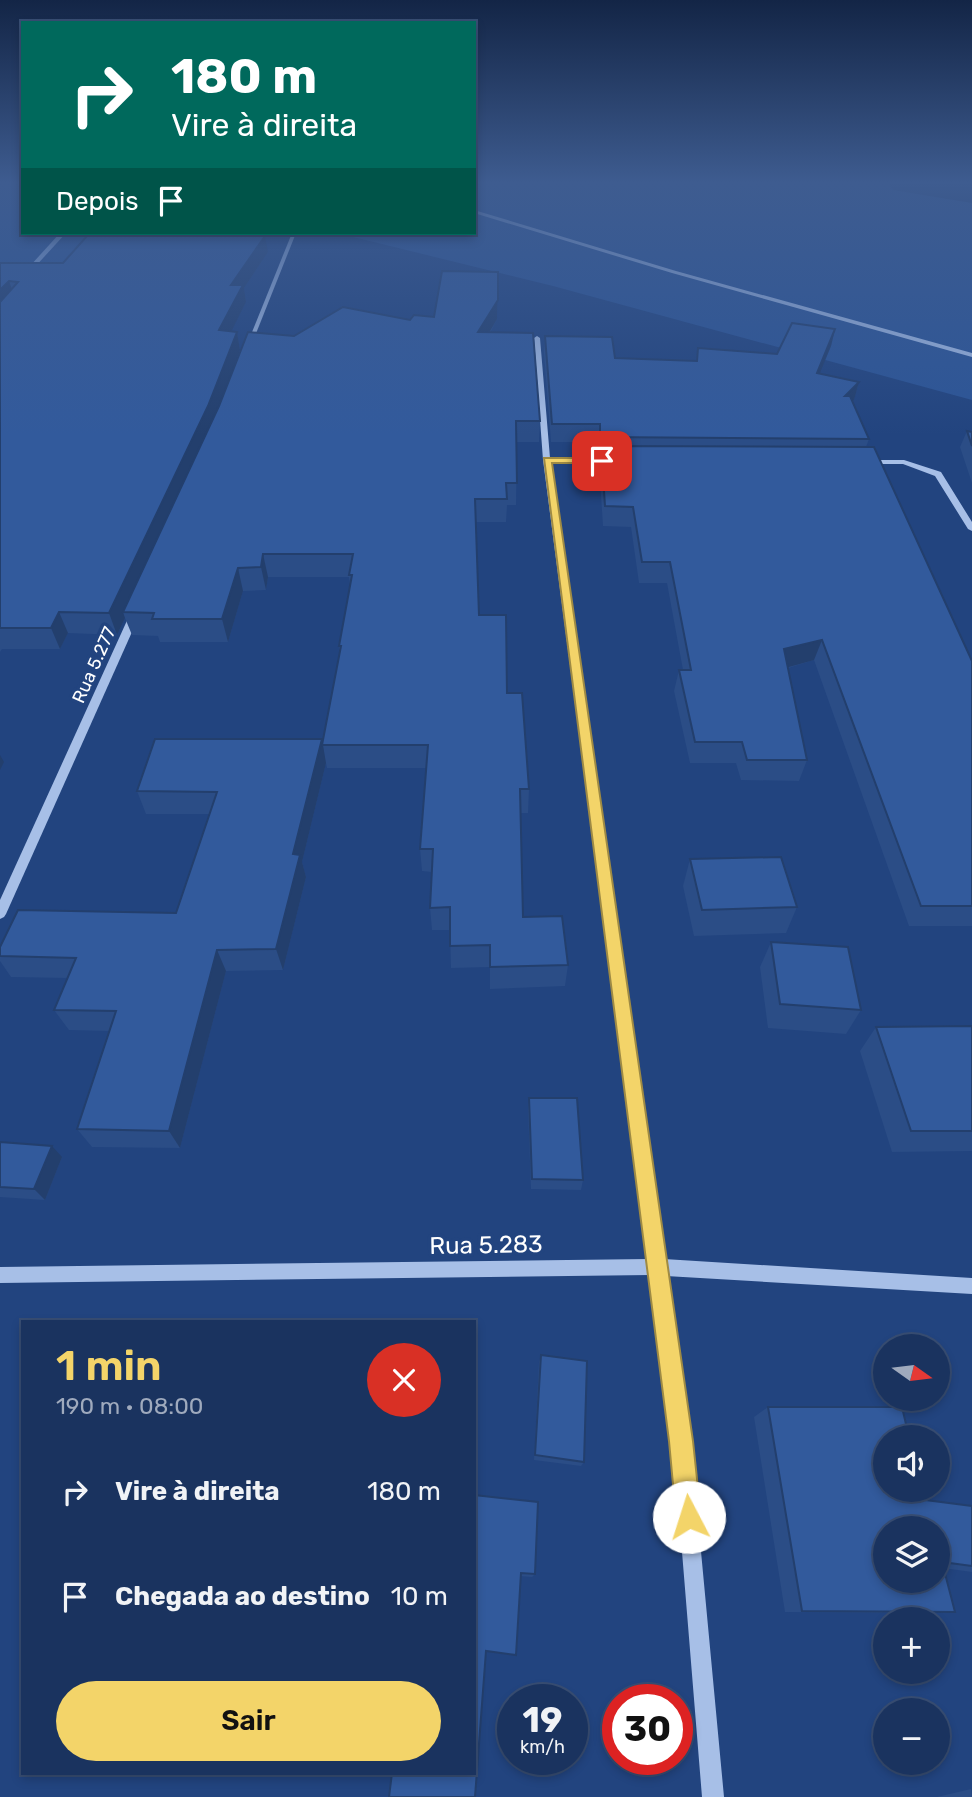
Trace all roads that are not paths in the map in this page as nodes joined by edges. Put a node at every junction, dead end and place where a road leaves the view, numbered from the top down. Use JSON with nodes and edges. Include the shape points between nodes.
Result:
{"nodes":[{"id":1,"x":280,"y":267,"type":"edge"},
{"id":2,"x":657,"y":267,"type":"edge"},
{"id":3,"x":537,"y":338,"type":"dead end"},
{"id":4,"x":246,"y":350,"type":"edge"},
{"id":5,"x":972,"y":355,"type":"edge"},
{"id":6,"x":547,"y":460,"type":"junction"},
{"id":7,"x":629,"y":461,"type":"edge"},
{"id":8,"x":849,"y":462,"type":"edge"},
{"id":9,"x":938,"y":474,"type":"joint"},
{"id":10,"x":972,"y":529,"type":"edge"},
{"id":11,"x":136,"y":610,"type":"edge"},
{"id":12,"x":0,"y":914,"type":"edge"},
{"id":13,"x":657,"y":1267,"type":"junction"},
{"id":14,"x":0,"y":1275,"type":"edge"},
{"id":15,"x":972,"y":1286,"type":"edge"},
{"id":16,"x":713,"y":1797,"type":"edge"}],
"edges":[{"from":1,"to":4,"type":"street"},
{"from":2,"to":5,"type":"street"},
{"from":3,"to":6,"type":"street"},
{"from":6,"to":7,"type":"street"},
{"from":6,"to":13,"type":"street"},
{"from":8,"to":9,"type":"street","via":[[904,463]]},
{"from":9,"to":10,"type":"street"},
{"from":11,"to":12,"type":"street","name":"Rua 5.277"},
{"from":13,"to":14,"type":"street","name":"Rua 5.283"},
{"from":13,"to":15,"type":"street","name":"Rua 5.283"},
{"from":13,"to":16,"type":"street","via":[[684,1466]]}]}
